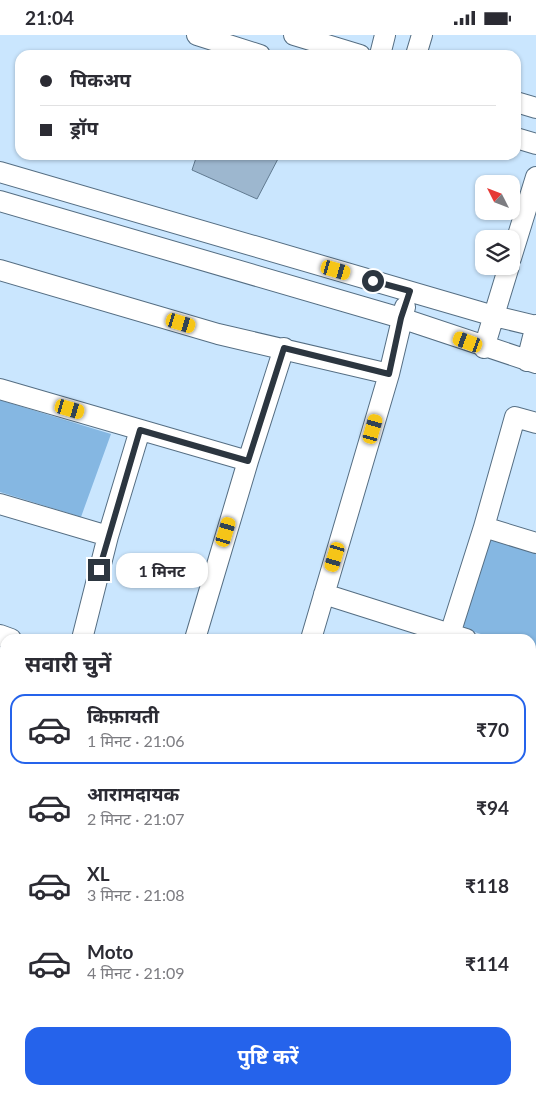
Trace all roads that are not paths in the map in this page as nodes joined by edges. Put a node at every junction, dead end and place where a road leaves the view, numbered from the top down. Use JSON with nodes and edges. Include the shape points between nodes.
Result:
{"nodes":[{"id":1,"x":197,"y":35,"type":"edge"},
{"id":2,"x":294,"y":35,"type":"edge"},
{"id":3,"x":385,"y":35,"type":"edge"},
{"id":4,"x":422,"y":35,"type":"edge"},
{"id":5,"x":350,"y":47,"type":"edge"},
{"id":6,"x":244,"y":50,"type":"edge"},
{"id":7,"x":381,"y":50,"type":"edge"},
{"id":8,"x":418,"y":50,"type":"edge"},
{"id":9,"x":521,"y":103,"type":"edge"},
{"id":10,"x":536,"y":107,"type":"edge"},
{"id":11,"x":521,"y":139,"type":"edge"},
{"id":12,"x":536,"y":144,"type":"edge"},
{"id":13,"x":0,"y":172,"type":"edge"},
{"id":14,"x":536,"y":177,"type":"edge"},
{"id":15,"x":0,"y":201,"type":"edge"},
{"id":16,"x":520,"y":230,"type":"edge"},
{"id":17,"x":0,"y":270,"type":"edge"},
{"id":18,"x":506,"y":275,"type":"edge"},
{"id":19,"x":410,"y":291,"type":"junction"},
{"id":20,"x":494,"y":316,"type":"junction"},
{"id":21,"x":401,"y":318,"type":"junction"},
{"id":22,"x":536,"y":325,"type":"edge"},
{"id":23,"x":284,"y":348,"type":"junction"},
{"id":24,"x":484,"y":348,"type":"junction"},
{"id":25,"x":532,"y":362,"type":"edge"},
{"id":26,"x":389,"y":374,"type":"junction"},
{"id":27,"x":0,"y":389,"type":"edge"},
{"id":28,"x":536,"y":423,"type":"edge"},
{"id":29,"x":140,"y":430,"type":"junction"},
{"id":30,"x":248,"y":461,"type":"junction"},
{"id":31,"x":0,"y":504,"type":"edge"},
{"id":32,"x":484,"y":527,"type":"junction"},
{"id":33,"x":108,"y":536,"type":"junction"},
{"id":34,"x":536,"y":543,"type":"edge"},
{"id":35,"x":324,"y":594,"type":"junction"},
{"id":36,"x":83,"y":634,"type":"edge"},
{"id":37,"x":196,"y":634,"type":"edge"},
{"id":38,"x":312,"y":634,"type":"edge"},
{"id":39,"x":452,"y":634,"type":"edge"},
{"id":40,"x":458,"y":634,"type":"edge"},
{"id":41,"x":536,"y":934,"type":"edge"},
{"id":42,"x":536,"y":940,"type":"edge"}],
"edges":[{"from":1,"to":6,"type":"street"},
{"from":2,"to":5,"type":"street"},
{"from":3,"to":7,"type":"street"},
{"from":4,"to":8,"type":"street"},
{"from":9,"to":10,"type":"street"},
{"from":11,"to":12,"type":"street"},
{"from":13,"to":19,"type":"street"},
{"from":14,"to":16,"type":"street"},
{"from":15,"to":21,"type":"street"},
{"from":17,"to":23,"type":"street","via":[[218,334]]},
{"from":18,"to":20,"type":"street"},
{"from":19,"to":20,"type":"street"},
{"from":19,"to":21,"type":"street"},
{"from":20,"to":22,"type":"street"},
{"from":20,"to":24,"type":"street"},
{"from":21,"to":24,"type":"street"},
{"from":21,"to":26,"type":"street"},
{"from":22,"to":25,"type":"street"},
{"from":23,"to":26,"type":"street"},
{"from":23,"to":30,"type":"street"},
{"from":24,"to":25,"type":"street"},
{"from":26,"to":35,"type":"street"},
{"from":27,"to":29,"type":"street"},
{"from":28,"to":32,"type":"street","via":[[515,417]]},
{"from":29,"to":30,"type":"street"},
{"from":29,"to":33,"type":"street"},
{"from":30,"to":37,"type":"street"},
{"from":31,"to":33,"type":"street"},
{"from":32,"to":34,"type":"street"},
{"from":32,"to":40,"type":"street"},
{"from":33,"to":36,"type":"street"},
{"from":35,"to":38,"type":"street"},
{"from":35,"to":39,"type":"street"},
{"from":41,"to":42,"type":"street"}]}
